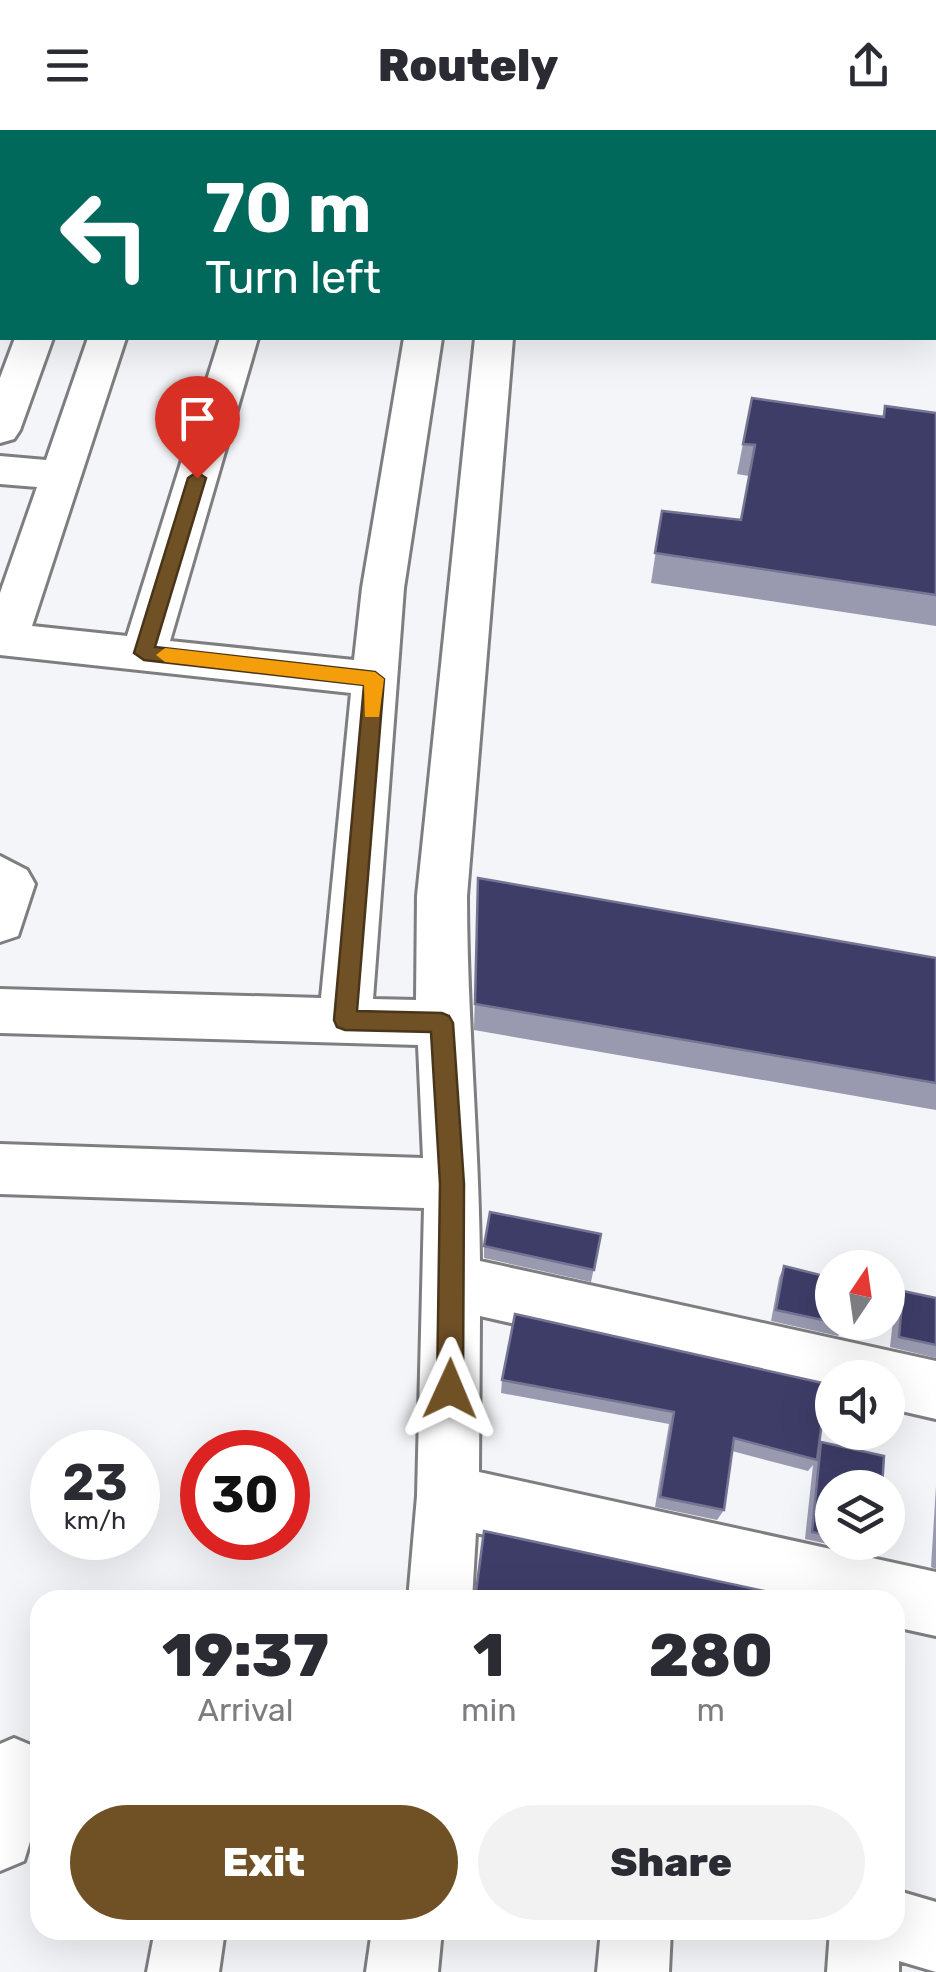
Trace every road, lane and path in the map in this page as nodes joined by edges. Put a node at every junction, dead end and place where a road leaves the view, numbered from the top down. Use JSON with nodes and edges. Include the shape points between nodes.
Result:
{"nodes":[{"id":1,"x":33,"y":340,"type":"edge"},
{"id":2,"x":106,"y":340,"type":"edge"},
{"id":3,"x":238,"y":340,"type":"edge"},
{"id":4,"x":423,"y":340,"type":"edge"},
{"id":5,"x":494,"y":340,"type":"edge"},
{"id":6,"x":0,"y":430,"type":"edge"},
{"id":7,"x":0,"y":470,"type":"edge"},
{"id":8,"x":60,"y":474,"type":"junction"},
{"id":9,"x":3,"y":639,"type":"edge"},
{"id":10,"x":144,"y":653,"type":"junction"},
{"id":11,"x":375,"y":679,"type":"junction"},
{"id":12,"x":0,"y":876,"type":"edge"},
{"id":13,"x":0,"y":922,"type":"edge"},
{"id":14,"x":0,"y":1011,"type":"edge"},
{"id":15,"x":345,"y":1020,"type":"junction"},
{"id":16,"x":442,"y":1023,"type":"junction"},
{"id":17,"x":0,"y":1169,"type":"edge"},
{"id":18,"x":452,"y":1184,"type":"junction"},
{"id":19,"x":452,"y":1282,"type":"junction"},
{"id":20,"x":815,"y":1363,"type":"edge"},
{"id":21,"x":905,"y":1383,"type":"edge"},
{"id":22,"x":936,"y":1390,"type":"edge"},
{"id":23,"x":448,"y":1496,"type":"junction"},
{"id":24,"x":441,"y":1590,"type":"edge"},
{"id":25,"x":873,"y":1590,"type":"edge"},
{"id":26,"x":905,"y":1597,"type":"edge"},
{"id":27,"x":936,"y":1604,"type":"edge"},
{"id":28,"x":18,"y":1772,"type":"edge"},
{"id":29,"x":0,"y":1837,"type":"edge"},
{"id":30,"x":905,"y":1928,"type":"edge"},
{"id":31,"x":936,"y":1937,"type":"edge"},
{"id":32,"x":188,"y":1940,"type":"edge"},
{"id":33,"x":407,"y":1940,"type":"edge"},
{"id":34,"x":635,"y":1940,"type":"edge"},
{"id":35,"x":865,"y":1940,"type":"edge"},
{"id":36,"x":183,"y":1972,"type":"edge"},
{"id":37,"x":402,"y":1972,"type":"edge"},
{"id":38,"x":633,"y":1972,"type":"edge"},
{"id":39,"x":863,"y":1972,"type":"edge"}],
"edges":[{"from":1,"to":6,"type":"street"},
{"from":2,"to":8,"type":"street"},
{"from":3,"to":10,"type":"street"},
{"from":4,"to":11,"type":"street"},
{"from":5,"to":16,"type":"street","via":[[446,836]]},
{"from":7,"to":8,"type":"street"},
{"from":8,"to":9,"type":"street"},
{"from":9,"to":10,"type":"street"},
{"from":10,"to":11,"type":"street"},
{"from":11,"to":15,"type":"street"},
{"from":12,"to":13,"type":"street","via":[[10,884]]},
{"from":14,"to":15,"type":"street"},
{"from":15,"to":16,"type":"street"},
{"from":16,"to":18,"type":"street"},
{"from":17,"to":18,"type":"street"},
{"from":18,"to":19,"type":"street"},
{"from":19,"to":20,"type":"street"},
{"from":19,"to":23,"type":"street"},
{"from":21,"to":22,"type":"street"},
{"from":23,"to":24,"type":"street"},
{"from":23,"to":25,"type":"street"},
{"from":26,"to":27,"type":"street"},
{"from":28,"to":29,"type":"street"},
{"from":30,"to":31,"type":"street"},
{"from":32,"to":36,"type":"street"},
{"from":33,"to":37,"type":"street"},
{"from":34,"to":38,"type":"street"},
{"from":35,"to":39,"type":"street"}]}
